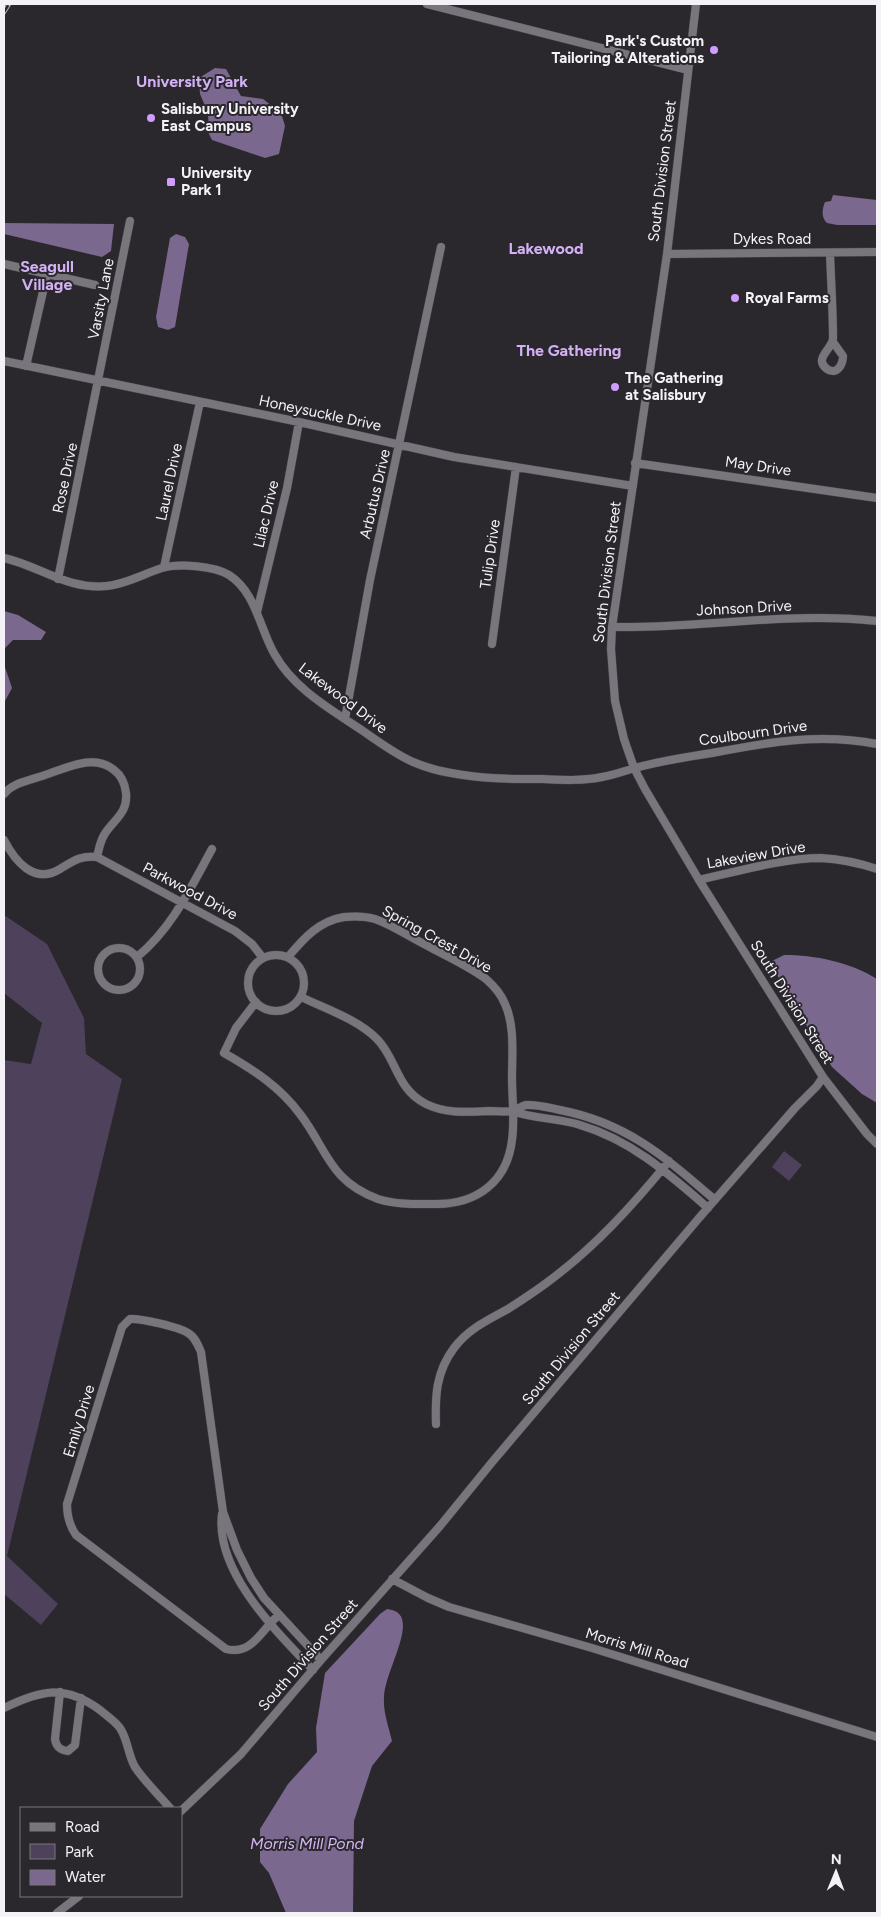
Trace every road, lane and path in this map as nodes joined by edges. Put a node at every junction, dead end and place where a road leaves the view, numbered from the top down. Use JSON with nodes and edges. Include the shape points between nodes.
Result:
{"nodes":[{"id":1,"x":427,"y":4,"type":"edge"},
{"id":2,"x":696,"y":4,"type":"edge"},
{"id":3,"x":688,"y":70,"type":"junction"},
{"id":4,"x":130,"y":221,"type":"dead end"},
{"id":5,"x":441,"y":246,"type":"dead end"},
{"id":6,"x":877,"y":252,"type":"edge"},
{"id":7,"x":830,"y":253,"type":"junction"},
{"id":8,"x":667,"y":254,"type":"junction"},
{"id":9,"x":4,"y":264,"type":"edge"},
{"id":10,"x":47,"y":274,"type":"junction"},
{"id":11,"x":95,"y":284,"type":"dead end"},
{"id":12,"x":833,"y":342,"type":"dead end"},
{"id":13,"x":4,"y":361,"type":"edge"},
{"id":14,"x":26,"y":366,"type":"junction"},
{"id":15,"x":99,"y":382,"type":"junction"},
{"id":16,"x":200,"y":402,"type":"junction"},
{"id":17,"x":299,"y":422,"type":"junction"},
{"id":18,"x":400,"y":444,"type":"junction"},
{"id":19,"x":635,"y":463,"type":"junction"},
{"id":20,"x":516,"y":467,"type":"junction"},
{"id":21,"x":632,"y":486,"type":"junction"},
{"id":22,"x":877,"y":498,"type":"edge"},
{"id":23,"x":4,"y":558,"type":"edge"},
{"id":24,"x":164,"y":567,"type":"junction"},
{"id":25,"x":58,"y":579,"type":"junction"},
{"id":26,"x":256,"y":612,"type":"junction"},
{"id":27,"x":877,"y":621,"type":"edge"},
{"id":28,"x":612,"y":627,"type":"junction"},
{"id":29,"x":492,"y":644,"type":"dead end"},
{"id":30,"x":345,"y":719,"type":"junction"},
{"id":31,"x":877,"y":744,"type":"edge"},
{"id":32,"x":634,"y":768,"type":"junction"},
{"id":33,"x":4,"y":794,"type":"edge"},
{"id":34,"x":4,"y":840,"type":"edge"},
{"id":35,"x":212,"y":849,"type":"dead end"},
{"id":36,"x":97,"y":858,"type":"junction"},
{"id":37,"x":877,"y":869,"type":"edge"},
{"id":38,"x":699,"y":880,"type":"junction"},
{"id":39,"x":183,"y":903,"type":"junction"},
{"id":40,"x":288,"y":957,"type":"junction"},
{"id":41,"x":137,"y":958,"type":"junction"},
{"id":42,"x":263,"y":958,"type":"junction"},
{"id":43,"x":301,"y":997,"type":"junction"},
{"id":44,"x":256,"y":1002,"type":"junction"},
{"id":45,"x":823,"y":1076,"type":"junction"},
{"id":46,"x":512,"y":1111,"type":"junction"},
{"id":47,"x":877,"y":1144,"type":"edge"},
{"id":48,"x":669,"y":1161,"type":"junction"},
{"id":49,"x":663,"y":1169,"type":"junction"},
{"id":50,"x":715,"y":1200,"type":"junction"},
{"id":51,"x":708,"y":1208,"type":"junction"},
{"id":52,"x":436,"y":1424,"type":"dead end"},
{"id":53,"x":223,"y":1512,"type":"junction"},
{"id":54,"x":392,"y":1579,"type":"junction"},
{"id":55,"x":278,"y":1615,"type":"junction"},
{"id":56,"x":269,"y":1622,"type":"junction"},
{"id":57,"x":321,"y":1660,"type":"junction"},
{"id":58,"x":313,"y":1670,"type":"junction"},
{"id":59,"x":60,"y":1692,"type":"junction"},
{"id":60,"x":81,"y":1698,"type":"junction"},
{"id":61,"x":4,"y":1708,"type":"edge"},
{"id":62,"x":877,"y":1737,"type":"edge"},
{"id":63,"x":169,"y":1807,"type":"edge"},
{"id":64,"x":182,"y":1809,"type":"edge"},
{"id":65,"x":78,"y":1897,"type":"edge"},
{"id":66,"x":57,"y":1913,"type":"edge"}],
"edges":[{"from":1,"to":3,"type":"street"},
{"from":2,"to":3,"type":"street","name":"South Division Street"},
{"from":3,"to":8,"type":"street","name":"South Division Street"},
{"from":4,"to":15,"type":"street","name":"Varsity Lane"},
{"from":5,"to":18,"type":"street","name":"Arbutus Drive"},
{"from":6,"to":7,"type":"street","name":"Dykes Road"},
{"from":7,"to":8,"type":"street","name":"Dykes Road"},
{"from":7,"to":12,"type":"street"},
{"from":8,"to":19,"type":"street","name":"South Division Street"},
{"from":9,"to":10,"type":"street"},
{"from":10,"to":11,"type":"street"},
{"from":10,"to":14,"type":"street"},
{"from":13,"to":14,"type":"street","name":"Honeysuckle Drive"},
{"from":14,"to":15,"type":"street","name":"Honeysuckle Drive"},
{"from":15,"to":16,"type":"street","name":"Honeysuckle Drive"},
{"from":15,"to":25,"type":"street","name":"Rose Drive"},
{"from":16,"to":17,"type":"street","name":"Honeysuckle Drive"},
{"from":16,"to":24,"type":"street","name":"Laurel Drive"},
{"from":17,"to":18,"type":"street","name":"Honeysuckle Drive"},
{"from":17,"to":26,"type":"street","name":"Lilac Drive"},
{"from":18,"to":20,"type":"street","name":"Honeysuckle Drive"},
{"from":18,"to":30,"type":"street","name":"Arbutus Drive","via":[[370,580]]},
{"from":19,"to":21,"type":"street","name":"South Division Street"},
{"from":19,"to":22,"type":"street","name":"May Drive"},
{"from":20,"to":21,"type":"street","name":"Honeysuckle Drive"},
{"from":20,"to":29,"type":"street","name":"Tulip Drive"},
{"from":21,"to":28,"type":"street","name":"South Division Street"},
{"from":23,"to":25,"type":"street","name":"Lakewood Drive"},
{"from":24,"to":25,"type":"street","name":"Lakewood Drive","via":[[107,586]]},
{"from":24,"to":26,"type":"street","name":"Lakewood Drive","via":[[191,566],[223,572],[242,587]]},
{"from":26,"to":30,"type":"street","name":"Lakewood Drive","via":[[274,654],[286,672]]},
{"from":27,"to":28,"type":"street","name":"Johnson Drive","via":[[826,618]]},
{"from":28,"to":32,"type":"street","name":"South Division Street","via":[[615,700]]},
{"from":30,"to":32,"type":"street","name":"Lakewood Drive","via":[[393,752],[414,762],[465,776],[583,780]]},
{"from":31,"to":32,"type":"street","name":"Coulbourn Drive","via":[[836,739],[794,739]]},
{"from":32,"to":38,"type":"street","name":"South Division Street"},
{"from":33,"to":36,"type":"street","via":[[15,785],[82,763],[98,762],[112,768],[122,779],[126,800],[121,815],[103,837]]},
{"from":34,"to":36,"type":"street","via":[[20,865],[35,872],[52,872],[74,859]]},
{"from":35,"to":39,"type":"street"},
{"from":36,"to":39,"type":"street","name":"Parkwood Drive"},
{"from":37,"to":38,"type":"street","name":"Lakeview Drive","via":[[819,858]]},
{"from":38,"to":45,"type":"street","name":"South Division Street"},
{"from":39,"to":41,"type":"street","via":[[163,932]]},
{"from":39,"to":42,"type":"street","name":"Parkwood Drive","via":[[245,938]]},
{"from":40,"to":42,"type":"street","via":[[271,955]]},
{"from":40,"to":43,"type":"street","via":[[302,970],[304,988]]},
{"from":40,"to":46,"type":"street","name":"Spring Crest Drive","via":[[320,926],[342,918],[364,917],[385,923],[480,975],[498,992],[508,1011]]},
{"from":41,"to":41,"type":"street","via":[[139,977],[130,987],[117,990],[105,985],[98,973],[101,959],[111,950],[126,949]]},
{"from":42,"to":44,"type":"street","via":[[256,963],[248,978]]},
{"from":43,"to":44,"type":"street","via":[[295,1004],[279,1010],[270,1010]]},
{"from":43,"to":46,"type":"street","via":[[371,1033],[383,1046],[402,1083],[426,1104],[459,1112]]},
{"from":44,"to":46,"type":"street","name":"Spring Crest Drive","via":[[236,1028],[224,1054],[260,1075],[282,1093],[304,1119],[326,1157],[359,1189],[390,1202],[404,1204],[451,1204],[480,1194],[499,1176],[506,1164],[512,1140]]},
{"from":45,"to":47,"type":"street"},
{"from":45,"to":50,"type":"street","name":"South Division Street"},
{"from":46,"to":48,"type":"street","via":[[526,1105],[539,1106],[590,1117],[626,1132]]},
{"from":46,"to":49,"type":"street","via":[[596,1130]]},
{"from":48,"to":49,"type":"street"},
{"from":48,"to":50,"type":"street"},
{"from":49,"to":51,"type":"street"},
{"from":49,"to":52,"type":"street","via":[[580,1257],[462,1338],[440,1373],[435,1401]]},
{"from":50,"to":51,"type":"street","name":"South Division Street"},
{"from":51,"to":54,"type":"street","name":"South Division Street"},
{"from":53,"to":55,"type":"street","name":"Emily Drive","via":[[244,1566]]},
{"from":53,"to":56,"type":"street","name":"Emily Drive","via":[[221,1528],[231,1562],[252,1600]]},
{"from":53,"to":56,"type":"street","name":"Emily Drive","via":[[198,1343],[188,1332],[140,1318],[130,1319],[122,1327],[67,1504],[71,1527],[76,1535],[222,1648],[236,1651],[250,1645],[260,1637]]},
{"from":54,"to":57,"type":"street","name":"South Division Street"},
{"from":54,"to":62,"type":"street","name":"Morris Mill Road","via":[[449,1607]]},
{"from":55,"to":56,"type":"street","name":"Emily Drive"},
{"from":55,"to":57,"type":"street","name":"Emily Drive"},
{"from":56,"to":58,"type":"street","name":"Emily Drive"},
{"from":57,"to":58,"type":"street","name":"South Division Street"},
{"from":58,"to":64,"type":"street","name":"South Division Street","via":[[241,1754]]},
{"from":59,"to":60,"type":"street"},
{"from":59,"to":60,"type":"street","via":[[55,1739],[63,1751],[75,1745]]},
{"from":59,"to":61,"type":"street","via":[[33,1694]]},
{"from":60,"to":63,"type":"street","via":[[120,1728],[134,1765]]},
{"from":65,"to":66,"type":"street"}]}
